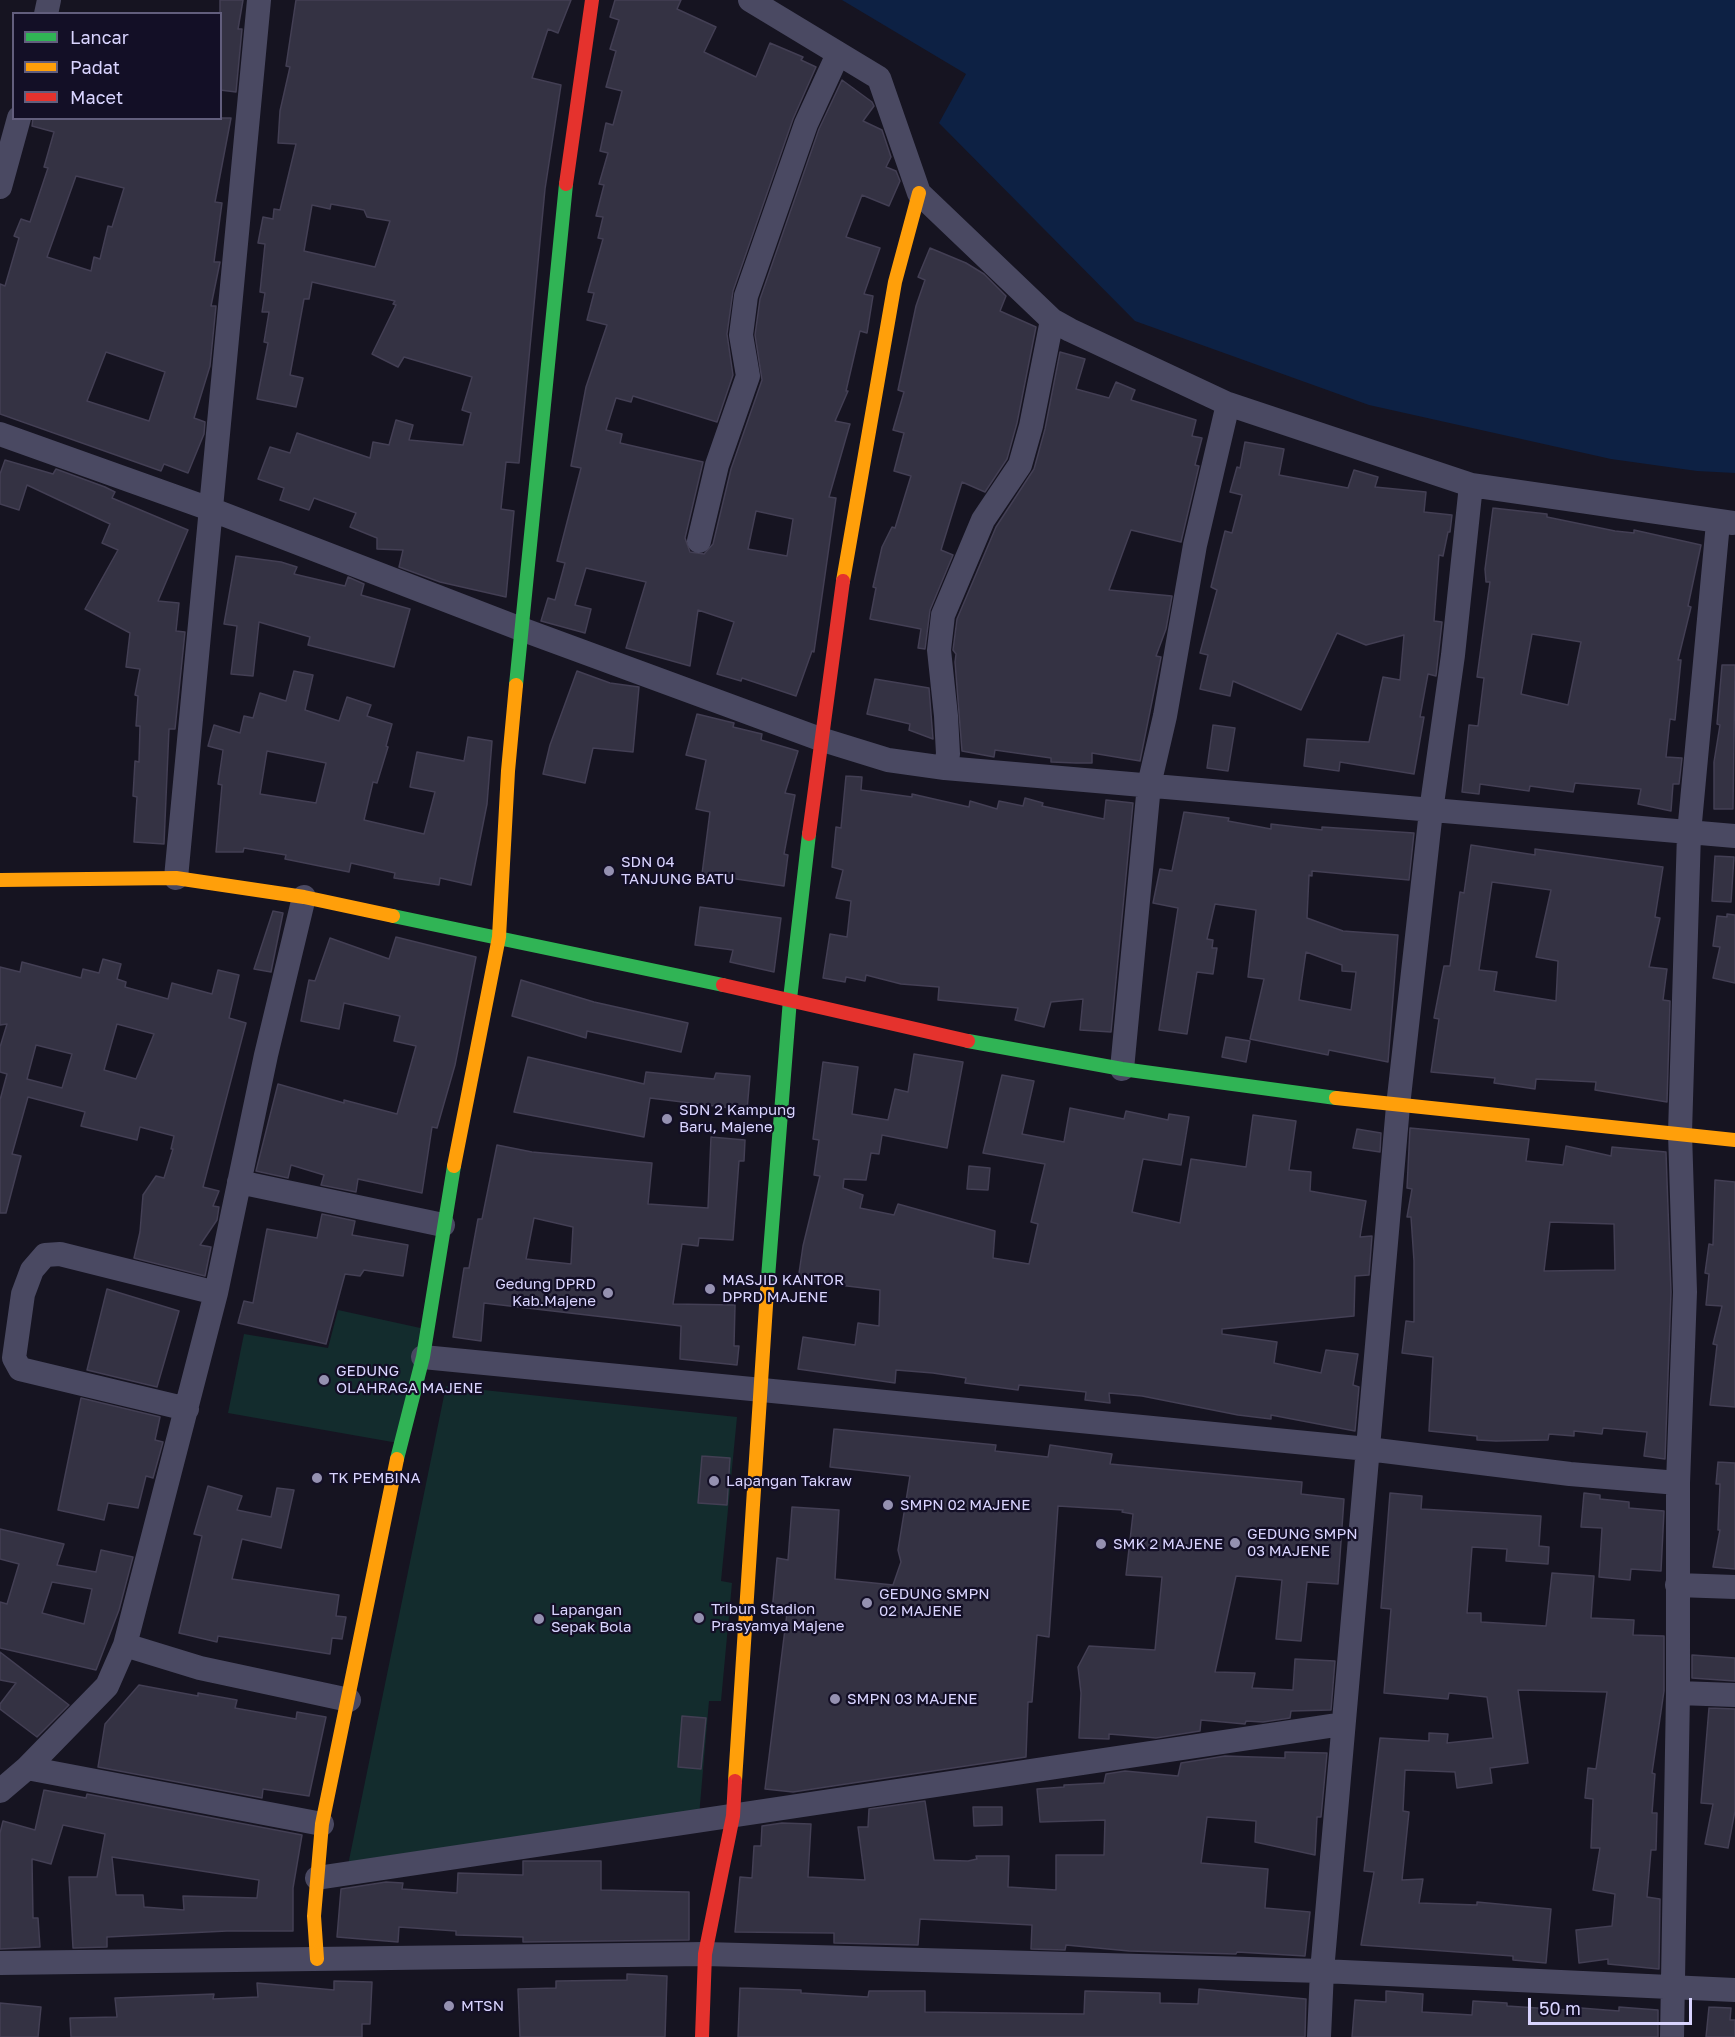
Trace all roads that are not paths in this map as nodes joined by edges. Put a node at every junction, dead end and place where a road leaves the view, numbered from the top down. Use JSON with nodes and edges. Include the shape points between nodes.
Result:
{"nodes":[{"id":1,"x":259,"y":0,"type":"edge"},
{"id":2,"x":592,"y":0,"type":"edge"},
{"id":3,"x":750,"y":0,"type":"edge"},
{"id":4,"x":838,"y":54,"type":"junction"},
{"id":5,"x":18,"y":120,"type":"edge"},
{"id":6,"x":0,"y":187,"type":"edge"},
{"id":7,"x":919,"y":193,"type":"junction"},
{"id":8,"x":1052,"y":320,"type":"junction"},
{"id":9,"x":1228,"y":404,"type":"junction"},
{"id":10,"x":0,"y":434,"type":"edge"},
{"id":11,"x":1472,"y":485,"type":"junction"},
{"id":12,"x":210,"y":509,"type":"junction"},
{"id":13,"x":1727,"y":523,"type":"edge"},
{"id":14,"x":699,"y":541,"type":"dead end"},
{"id":15,"x":521,"y":629,"type":"junction"},
{"id":16,"x":820,"y":740,"type":"junction"},
{"id":17,"x":945,"y":768,"type":"junction"},
{"id":18,"x":1149,"y":785,"type":"junction"},
{"id":19,"x":1431,"y":811,"type":"junction"},
{"id":20,"x":1689,"y":833,"type":"junction"},
{"id":21,"x":1735,"y":836,"type":"edge"},
{"id":22,"x":176,"y":878,"type":"junction"},
{"id":23,"x":0,"y":880,"type":"edge"},
{"id":24,"x":304,"y":897,"type":"junction"},
{"id":25,"x":499,"y":937,"type":"junction"},
{"id":26,"x":790,"y":999,"type":"junction"},
{"id":27,"x":1122,"y":1069,"type":"junction"},
{"id":28,"x":1398,"y":1106,"type":"junction"},
{"id":29,"x":1680,"y":1133,"type":"junction"},
{"id":30,"x":1735,"y":1140,"type":"edge"},
{"id":31,"x":239,"y":1182,"type":"junction"},
{"id":32,"x":443,"y":1225,"type":"junction"},
{"id":33,"x":216,"y":1293,"type":"junction"},
{"id":34,"x":423,"y":1357,"type":"junction"},
{"id":35,"x":759,"y":1391,"type":"junction"},
{"id":36,"x":187,"y":1410,"type":"junction"},
{"id":37,"x":1368,"y":1449,"type":"junction"},
{"id":38,"x":1678,"y":1483,"type":"junction"},
{"id":39,"x":1677,"y":1585,"type":"junction"},
{"id":40,"x":1735,"y":1587,"type":"edge"},
{"id":41,"x":125,"y":1645,"type":"junction"},
{"id":42,"x":1678,"y":1693,"type":"junction"},
{"id":43,"x":1735,"y":1695,"type":"edge"},
{"id":44,"x":350,"y":1700,"type":"junction"},
{"id":45,"x":1344,"y":1724,"type":"junction"},
{"id":46,"x":27,"y":1768,"type":"junction"},
{"id":47,"x":0,"y":1791,"type":"edge"},
{"id":48,"x":733,"y":1816,"type":"junction"},
{"id":49,"x":322,"y":1824,"type":"junction"},
{"id":50,"x":317,"y":1878,"type":"junction"},
{"id":51,"x":705,"y":1954,"type":"junction"},
{"id":52,"x":317,"y":1959,"type":"junction"},
{"id":53,"x":0,"y":1963,"type":"edge"},
{"id":54,"x":1322,"y":1971,"type":"junction"},
{"id":55,"x":1674,"y":1987,"type":"junction"},
{"id":56,"x":1735,"y":1990,"type":"edge"},
{"id":57,"x":702,"y":2037,"type":"edge"},
{"id":58,"x":1319,"y":2037,"type":"edge"},
{"id":59,"x":1672,"y":2037,"type":"edge"}],
"edges":[{"from":1,"to":12,"type":"street"},
{"from":2,"to":15,"type":"main road","via":[[560,228]]},
{"from":3,"to":4,"type":"street"},
{"from":4,"to":7,"type":"street","via":[[879,78]]},
{"from":4,"to":14,"type":"street","via":[[806,124],[746,296],[741,335],[748,376],[717,465]]},
{"from":5,"to":6,"type":"street"},
{"from":7,"to":8,"type":"street"},
{"from":7,"to":16,"type":"main road","via":[[895,282],[852,517]]},
{"from":8,"to":9,"type":"street"},
{"from":8,"to":17,"type":"street","via":[[1020,465],[983,520],[943,615],[939,650],[948,754]]},
{"from":9,"to":11,"type":"street"},
{"from":9,"to":18,"type":"street","via":[[1195,545]]},
{"from":10,"to":12,"type":"street"},
{"from":11,"to":13,"type":"street"},
{"from":11,"to":19,"type":"street"},
{"from":12,"to":15,"type":"street"},
{"from":12,"to":22,"type":"street"},
{"from":13,"to":20,"type":"street"},
{"from":15,"to":16,"type":"street"},
{"from":15,"to":25,"type":"main road"},
{"from":16,"to":17,"type":"street","via":[[888,760]]},
{"from":16,"to":26,"type":"main road"},
{"from":17,"to":18,"type":"street"},
{"from":18,"to":19,"type":"street"},
{"from":18,"to":27,"type":"street"},
{"from":19,"to":20,"type":"street"},
{"from":19,"to":28,"type":"street"},
{"from":20,"to":21,"type":"street"},
{"from":20,"to":29,"type":"street"},
{"from":22,"to":23,"type":"main road"},
{"from":22,"to":24,"type":"main road"},
{"from":24,"to":25,"type":"main road"},
{"from":24,"to":31,"type":"street"},
{"from":25,"to":26,"type":"main road"},
{"from":25,"to":32,"type":"main road"},
{"from":26,"to":27,"type":"main road","via":[[969,1041]]},
{"from":26,"to":35,"type":"main road"},
{"from":27,"to":28,"type":"main road"},
{"from":28,"to":29,"type":"main road"},
{"from":28,"to":37,"type":"street"},
{"from":29,"to":30,"type":"main road"},
{"from":29,"to":38,"type":"street","via":[[1684,1292]]},
{"from":31,"to":32,"type":"street"},
{"from":31,"to":33,"type":"street"},
{"from":32,"to":34,"type":"main road"},
{"from":33,"to":36,"type":"street"},
{"from":33,"to":36,"type":"street","via":[[60,1254],[45,1255],[32,1270],[23,1294],[14,1358],[20,1369]]},
{"from":34,"to":35,"type":"street"},
{"from":34,"to":44,"type":"main road","via":[[391,1484]]},
{"from":35,"to":37,"type":"street"},
{"from":35,"to":48,"type":"main road"},
{"from":36,"to":41,"type":"street"},
{"from":37,"to":38,"type":"street"},
{"from":37,"to":45,"type":"street"},
{"from":38,"to":39,"type":"street"},
{"from":39,"to":40,"type":"street"},
{"from":39,"to":42,"type":"street"},
{"from":41,"to":44,"type":"street","via":[[200,1668]]},
{"from":41,"to":46,"type":"street","via":[[108,1686]]},
{"from":42,"to":43,"type":"street"},
{"from":42,"to":55,"type":"street"},
{"from":44,"to":49,"type":"main road"},
{"from":45,"to":48,"type":"street"},
{"from":45,"to":54,"type":"street"},
{"from":46,"to":47,"type":"street"},
{"from":46,"to":49,"type":"street"},
{"from":48,"to":50,"type":"street"},
{"from":48,"to":51,"type":"main road"},
{"from":49,"to":50,"type":"main road"},
{"from":50,"to":52,"type":"main road"},
{"from":51,"to":52,"type":"street"},
{"from":51,"to":54,"type":"street"},
{"from":51,"to":57,"type":"main road"},
{"from":52,"to":53,"type":"street"},
{"from":54,"to":55,"type":"street"},
{"from":54,"to":58,"type":"street"},
{"from":55,"to":56,"type":"street"},
{"from":55,"to":59,"type":"street"}]}
